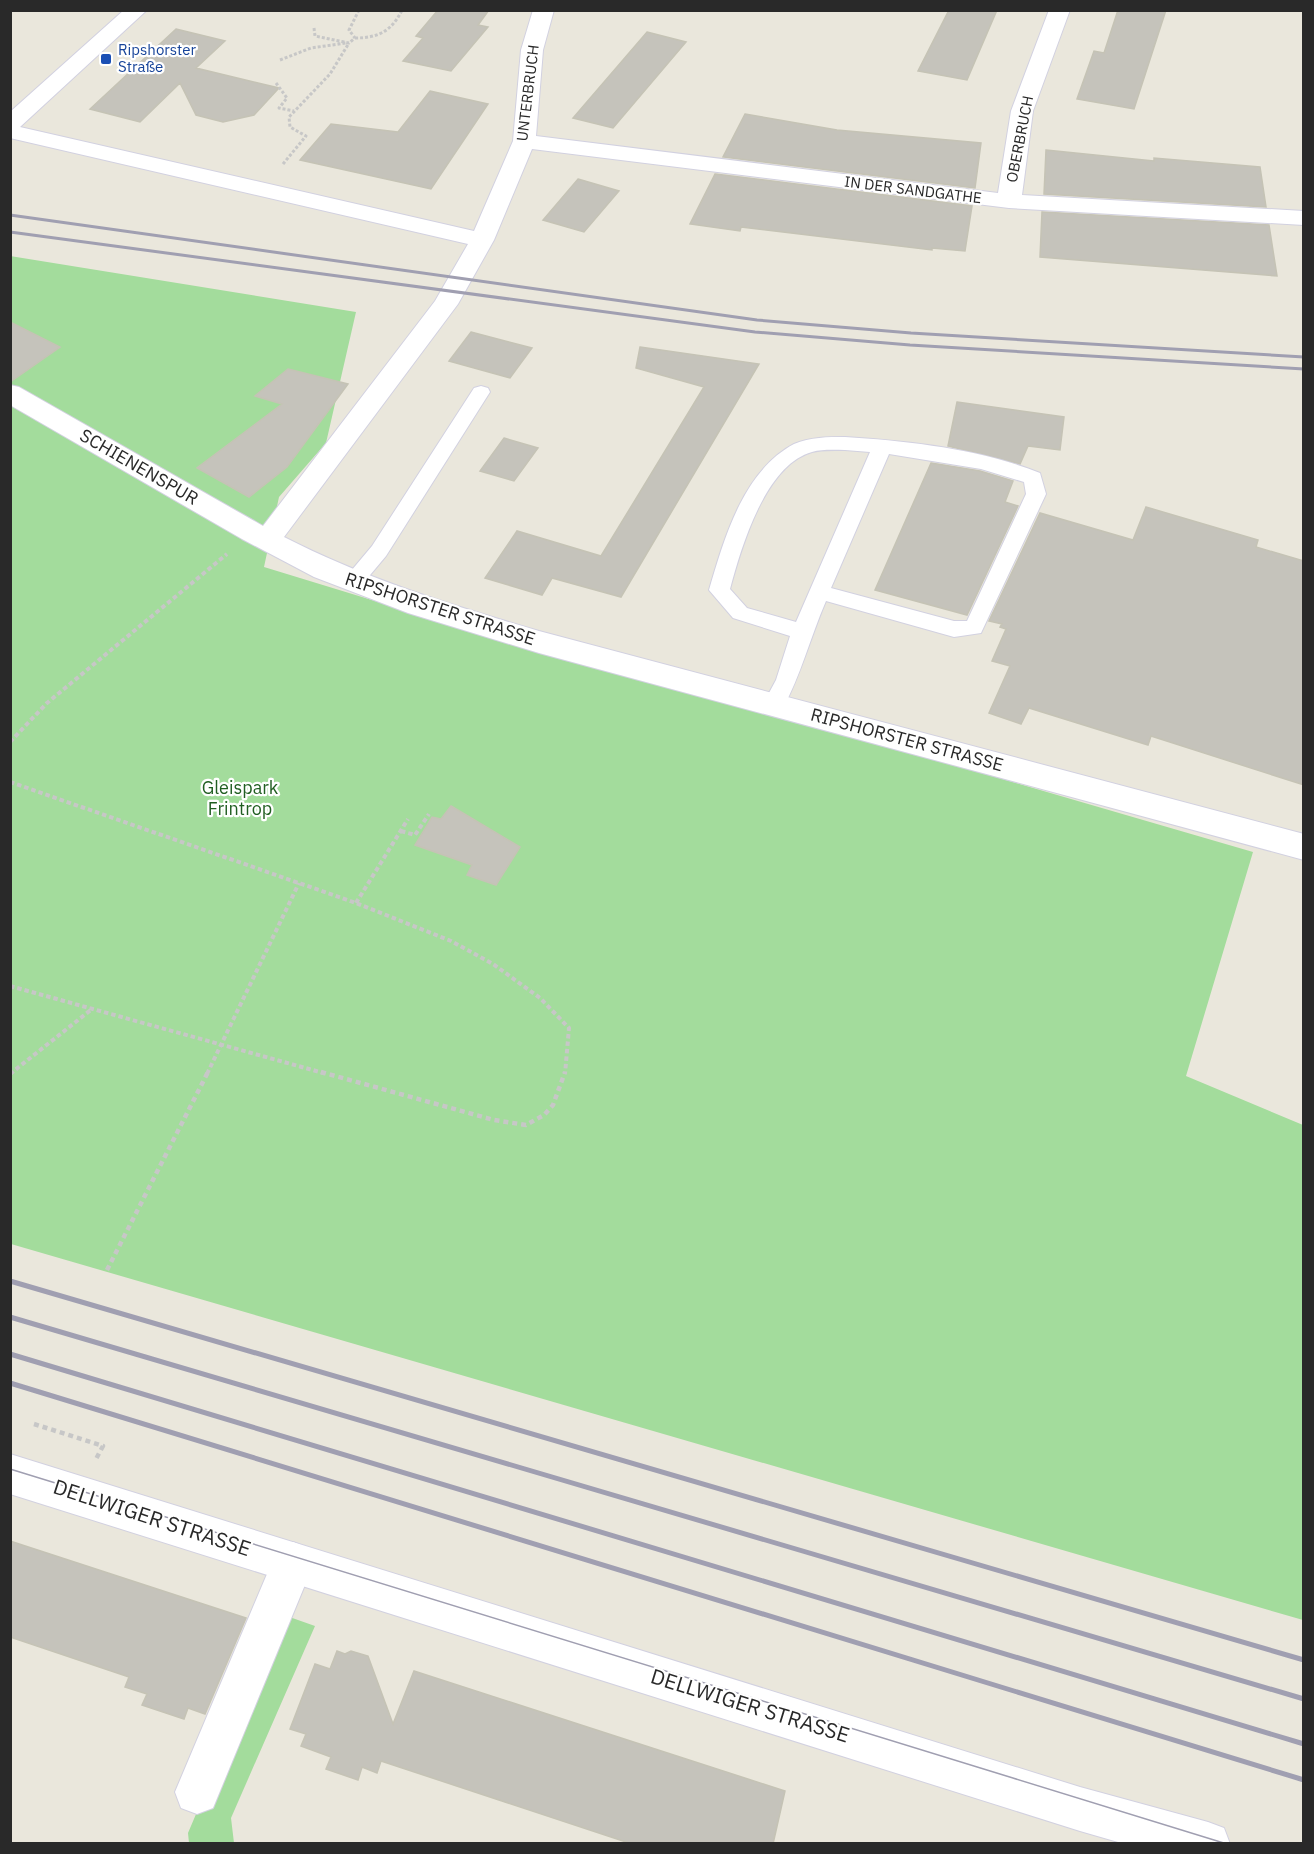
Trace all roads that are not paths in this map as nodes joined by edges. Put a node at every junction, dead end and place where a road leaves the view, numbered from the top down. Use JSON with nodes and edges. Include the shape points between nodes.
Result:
{"nodes":[{"id":1,"x":137,"y":10,"type":"edge"},
{"id":2,"x":544,"y":10,"type":"edge"},
{"id":3,"x":1060,"y":10,"type":"edge"},
{"id":4,"x":10,"y":124,"type":"edge"},
{"id":5,"x":10,"y":131,"type":"edge"},
{"id":6,"x":524,"y":141,"type":"junction"},
{"id":7,"x":1009,"y":201,"type":"junction"},
{"id":8,"x":1304,"y":218,"type":"edge"},
{"id":9,"x":482,"y":240,"type":"junction"},
{"id":10,"x":481,"y":392,"type":"dead end"},
{"id":11,"x":10,"y":393,"type":"edge"},
{"id":12,"x":882,"y":447,"type":"junction"},
{"id":13,"x":260,"y":536,"type":"junction"},
{"id":14,"x":353,"y":582,"type":"junction"},
{"id":15,"x":819,"y":592,"type":"junction"},
{"id":16,"x":802,"y":632,"type":"junction"},
{"id":17,"x":774,"y":704,"type":"junction"},
{"id":18,"x":1304,"y":847,"type":"edge"},
{"id":19,"x":10,"y":1474,"type":"edge"},
{"id":20,"x":292,"y":1563,"type":"junction"},
{"id":21,"x":197,"y":1792,"type":"dead end"},
{"id":22,"x":1208,"y":1844,"type":"edge"}],
"edges":[{"from":1,"to":4,"type":"street"},
{"from":2,"to":6,"type":"street","name":"UNTERBRUCH","via":[[532,50]]},
{"from":3,"to":7,"type":"street","name":"OBERBRUCH","via":[[1022,111]]},
{"from":5,"to":9,"type":"street"},
{"from":6,"to":7,"type":"street","name":"IN DER SANDGATHE"},
{"from":6,"to":9,"type":"street","name":"UNTERBRUCH"},
{"from":7,"to":8,"type":"street","name":"IN DER SANDGATHE"},
{"from":9,"to":13,"type":"street","via":[[446,304]]},
{"from":10,"to":14,"type":"lane","via":[[379,551]]},
{"from":11,"to":13,"type":"street","name":"SCHIENENSPUR"},
{"from":12,"to":15,"type":"lane"},
{"from":12,"to":15,"type":"lane","via":[[1016,470],[1033,478],[1036,494],[974,628],[954,629]]},
{"from":12,"to":16,"type":"lane","via":[[845,444],[804,448],[766,479],[734,535],[719,590],[740,613]]},
{"from":13,"to":14,"type":"street","name":"RIPSHORSTER STRASSE"},
{"from":14,"to":17,"type":"street","name":"RIPSHORSTER STRASSE","via":[[539,642]]},
{"from":15,"to":16,"type":"lane"},
{"from":16,"to":17,"type":"lane","via":[[787,680]]},
{"from":17,"to":18,"type":"street","name":"RIPSHORSTER STRASSE"},
{"from":19,"to":20,"type":"street","name":"DELLWIGER STRASSE"},
{"from":20,"to":21,"type":"street"},
{"from":20,"to":22,"type":"street","name":"DELLWIGER STRASSE","via":[[1080,1809]]}]}
